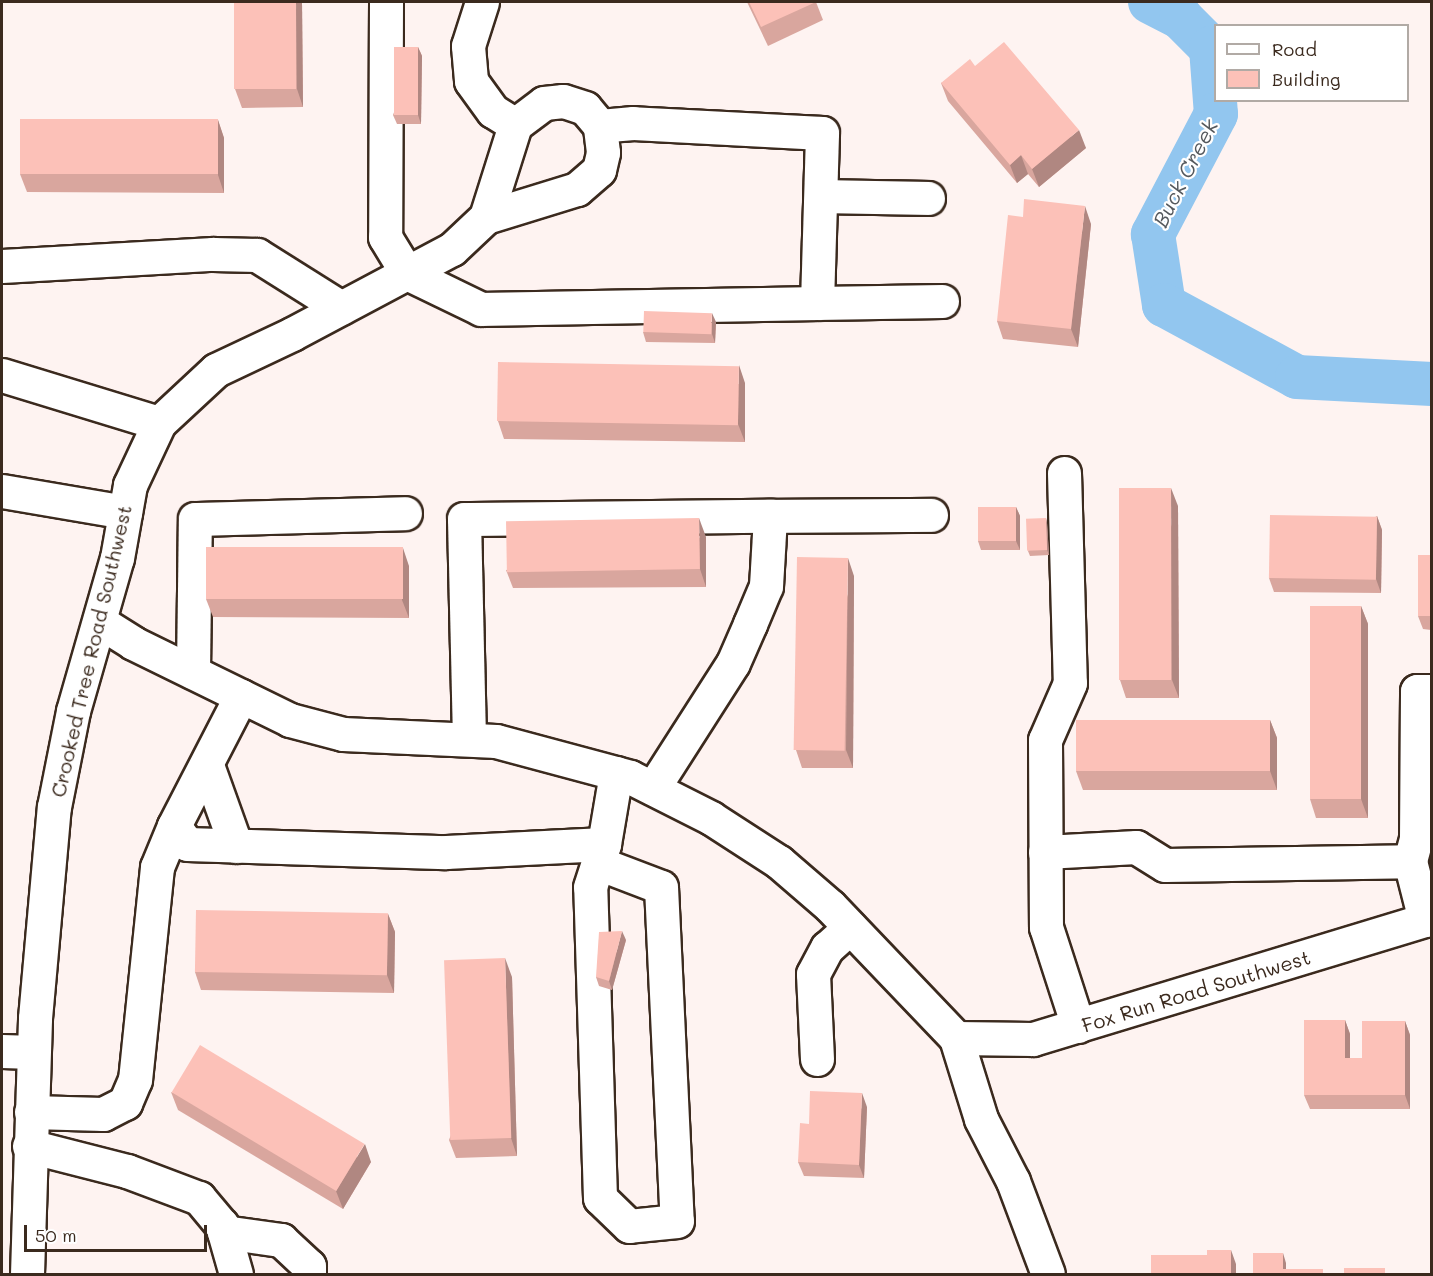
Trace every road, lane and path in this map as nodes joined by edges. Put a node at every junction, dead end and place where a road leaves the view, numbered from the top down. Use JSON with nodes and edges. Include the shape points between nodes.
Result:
{"nodes":[{"id":1,"x":386,"y":2,"type":"edge"},
{"id":2,"x":482,"y":2,"type":"edge"},
{"id":3,"x":515,"y":125,"type":"junction"},
{"id":4,"x":600,"y":126,"type":"junction"},
{"id":5,"x":820,"y":196,"type":"junction"},
{"id":6,"x":928,"y":198,"type":"dead end"},
{"id":7,"x":486,"y":217,"type":"junction"},
{"id":8,"x":2,"y":266,"type":"edge"},
{"id":9,"x":407,"y":273,"type":"junction"},
{"id":10,"x":942,"y":301,"type":"dead end"},
{"id":11,"x":817,"y":303,"type":"junction"},
{"id":12,"x":341,"y":308,"type":"junction"},
{"id":13,"x":2,"y":375,"type":"edge"},
{"id":14,"x":159,"y":423,"type":"junction"},
{"id":15,"x":1064,"y":472,"type":"dead end"},
{"id":16,"x":2,"y":491,"type":"edge"},
{"id":17,"x":125,"y":512,"type":"junction"},
{"id":18,"x":405,"y":513,"type":"dead end"},
{"id":19,"x":770,"y":516,"type":"junction"},
{"id":20,"x":931,"y":516,"type":"dead end"},
{"id":21,"x":99,"y":622,"type":"junction"},
{"id":22,"x":193,"y":672,"type":"junction"},
{"id":23,"x":1431,"y":691,"type":"edge"},
{"id":24,"x":242,"y":696,"type":"junction"},
{"id":25,"x":469,"y":739,"type":"junction"},
{"id":26,"x":207,"y":765,"type":"junction"},
{"id":27,"x":616,"y":773,"type":"junction"},
{"id":28,"x":653,"y":788,"type":"junction"},
{"id":29,"x":174,"y":826,"type":"junction"},
{"id":30,"x":1419,"y":844,"type":"edge"},
{"id":31,"x":236,"y":846,"type":"junction"},
{"id":32,"x":1045,"y":852,"type":"junction"},
{"id":33,"x":601,"y":853,"type":"junction"},
{"id":34,"x":1428,"y":919,"type":"edge"},
{"id":35,"x":850,"y":927,"type":"junction"},
{"id":36,"x":1078,"y":1026,"type":"junction"},
{"id":37,"x":956,"y":1038,"type":"junction"},
{"id":38,"x":17,"y":1052,"type":"edge"},
{"id":39,"x":817,"y":1059,"type":"dead end"},
{"id":40,"x":31,"y":1112,"type":"junction"},
{"id":41,"x":29,"y":1146,"type":"junction"},
{"id":42,"x":224,"y":1232,"type":"junction"},
{"id":43,"x":27,"y":1275,"type":"edge"},
{"id":44,"x":236,"y":1275,"type":"edge"},
{"id":45,"x":309,"y":1275,"type":"edge"},
{"id":46,"x":1048,"y":1275,"type":"edge"}],
"edges":[{"from":1,"to":9,"type":"street","via":[[385,237]]},
{"from":2,"to":3,"type":"street","via":[[468,45],[471,81],[493,111]]},
{"from":3,"to":4,"type":"street","via":[[544,103],[563,101],[585,108]]},
{"from":3,"to":7,"type":"street","name":"Crooked Tree Road Southwest"},
{"from":4,"to":5,"type":"street","via":[[633,123],[822,133]]},
{"from":4,"to":7,"type":"street","name":"Crooked Tree Road Southwest","via":[[603,152],[599,170],[577,189]]},
{"from":5,"to":6,"type":"street"},
{"from":5,"to":11,"type":"street"},
{"from":7,"to":9,"type":"street","name":"Crooked Tree Road Southwest","via":[[452,249]]},
{"from":8,"to":12,"type":"street","via":[[257,255]]},
{"from":9,"to":11,"type":"street","via":[[481,309]]},
{"from":9,"to":12,"type":"street","name":"Crooked Tree Road Southwest"},
{"from":10,"to":11,"type":"street"},
{"from":12,"to":14,"type":"street","name":"Crooked Tree Road Southwest","via":[[216,369]]},
{"from":13,"to":14,"type":"street"},
{"from":14,"to":17,"type":"street","name":"Crooked Tree Road Southwest","via":[[130,486]]},
{"from":15,"to":32,"type":"street","via":[[1070,683],[1045,740]]},
{"from":16,"to":17,"type":"street"},
{"from":17,"to":21,"type":"street","name":"Crooked Tree Road Southwest"},
{"from":18,"to":22,"type":"street","via":[[195,519]]},
{"from":19,"to":20,"type":"street"},
{"from":19,"to":25,"type":"street","via":[[465,519]]},
{"from":19,"to":28,"type":"street","via":[[766,586],[734,663]]},
{"from":21,"to":22,"type":"street"},
{"from":21,"to":38,"type":"street","name":"Crooked Tree Road Southwest","via":[[73,711],[54,807]]},
{"from":22,"to":24,"type":"street"},
{"from":23,"to":30,"type":"street","via":[[1417,692]]},
{"from":24,"to":25,"type":"street","via":[[290,720],[343,734]]},
{"from":24,"to":26,"type":"street"},
{"from":25,"to":27,"type":"street","via":[[495,741]]},
{"from":26,"to":29,"type":"street"},
{"from":26,"to":31,"type":"street"},
{"from":27,"to":28,"type":"street"},
{"from":27,"to":33,"type":"street"},
{"from":28,"to":35,"type":"street","via":[[711,818],[779,862]]},
{"from":29,"to":31,"type":"street","via":[[187,844]]},
{"from":29,"to":40,"type":"street","via":[[157,867],[135,1080],[125,1103],[103,1114]]},
{"from":30,"to":32,"type":"street","via":[[1165,865],[1136,847]]},
{"from":30,"to":34,"type":"street"},
{"from":31,"to":33,"type":"street"},
{"from":32,"to":36,"type":"street","via":[[1046,927]]},
{"from":33,"to":33,"type":"street","via":[[590,887],[600,1198],[629,1226],[677,1221],[661,887]]},
{"from":34,"to":36,"type":"street","name":"Fox Run Road Southwest"},
{"from":35,"to":37,"type":"street"},
{"from":35,"to":39,"type":"street","via":[[827,948],[813,974]]},
{"from":36,"to":37,"type":"street","name":"Fox Run Road Southwest","via":[[1033,1039]]},
{"from":37,"to":46,"type":"street","via":[[981,1119],[1012,1180]]},
{"from":38,"to":40,"type":"street","name":"Crooked Tree Road Southwest"},
{"from":40,"to":41,"type":"street","name":"Crooked Tree Road Southwest"},
{"from":41,"to":42,"type":"street","via":[[127,1171],[198,1198]]},
{"from":41,"to":43,"type":"street","name":"Crooked Tree Road Southwest"},
{"from":42,"to":44,"type":"street"},
{"from":42,"to":45,"type":"street","via":[[281,1240],[309,1266]]}]}
